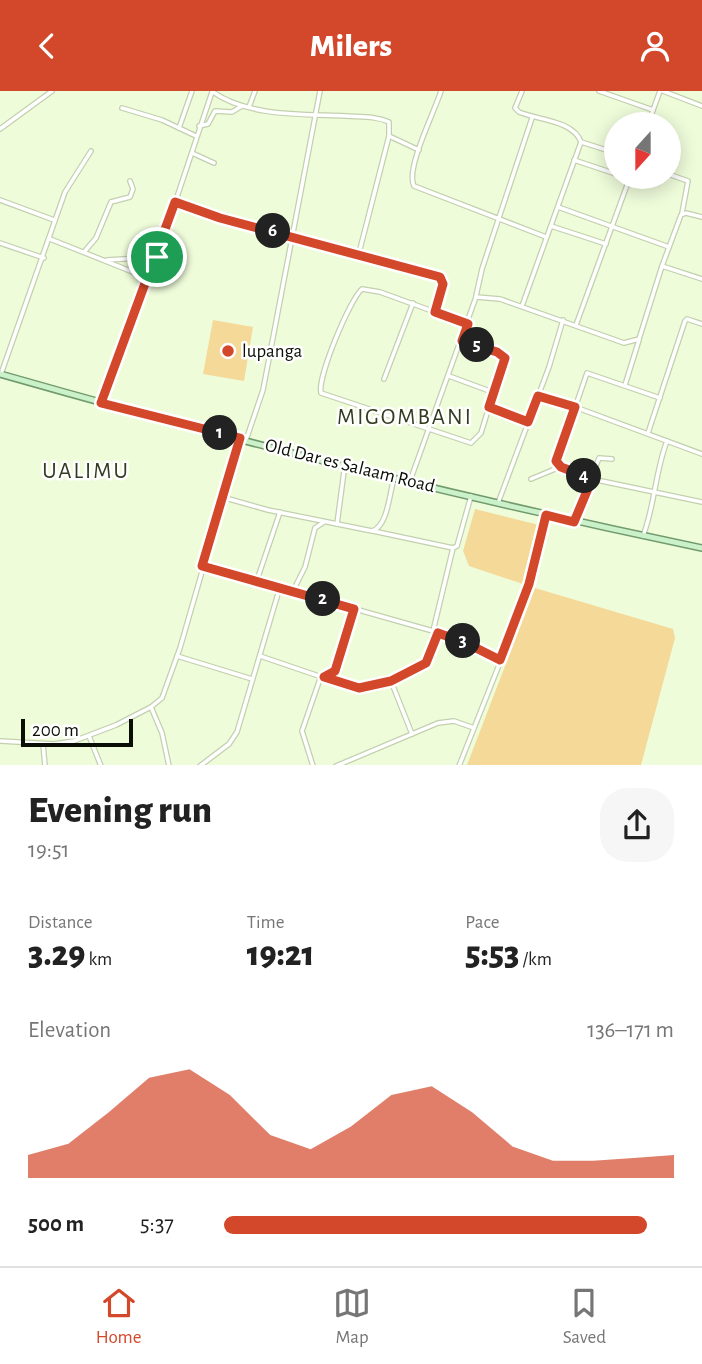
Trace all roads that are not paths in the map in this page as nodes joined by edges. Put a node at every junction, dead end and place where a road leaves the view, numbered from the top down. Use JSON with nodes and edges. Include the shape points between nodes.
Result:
{"nodes":[{"id":1,"x":52,"y":91,"type":"edge"},
{"id":2,"x":192,"y":91,"type":"edge"},
{"id":3,"x":212,"y":91,"type":"edge"},
{"id":4,"x":254,"y":91,"type":"edge"},
{"id":5,"x":320,"y":91,"type":"edge"},
{"id":6,"x":441,"y":91,"type":"edge"},
{"id":7,"x":522,"y":91,"type":"edge"},
{"id":8,"x":661,"y":91,"type":"edge"},
{"id":9,"x":603,"y":92,"type":"edge"},
{"id":10,"x":243,"y":106,"type":"junction"},
{"id":11,"x":702,"y":106,"type":"edge"},
{"id":12,"x":249,"y":107,"type":"junction"},
{"id":13,"x":122,"y":108,"type":"dead end"},
{"id":14,"x":653,"y":110,"type":"joint"},
{"id":15,"x":314,"y":114,"type":"junction"},
{"id":16,"x":533,"y":118,"type":"junction"},
{"id":17,"x":200,"y":127,"type":"junction"},
{"id":18,"x":179,"y":128,"type":"junction"},
{"id":19,"x":0,"y":129,"type":"edge"},
{"id":20,"x":196,"y":136,"type":"junction"},
{"id":21,"x":389,"y":136,"type":"junction"},
{"id":22,"x":580,"y":142,"type":"junction"},
{"id":23,"x":604,"y":149,"type":"edge"},
{"id":24,"x":419,"y":150,"type":"junction"},
{"id":25,"x":92,"y":151,"type":"dead end"},
{"id":26,"x":192,"y":153,"type":"junction"},
{"id":27,"x":574,"y":160,"type":"junction"},
{"id":28,"x":214,"y":163,"type":"dead end"},
{"id":29,"x":604,"y":170,"type":"edge"},
{"id":30,"x":681,"y":179,"type":"edge"},
{"id":31,"x":130,"y":181,"type":"dead end"},
{"id":32,"x":626,"y":189,"type":"edge"},
{"id":33,"x":0,"y":200,"type":"edge"},
{"id":34,"x":175,"y":202,"type":"junction"},
{"id":35,"x":558,"y":207,"type":"junction"},
{"id":36,"x":681,"y":215,"type":"junction"},
{"id":37,"x":702,"y":217,"type":"edge"},
{"id":38,"x":498,"y":219,"type":"junction"},
{"id":39,"x":54,"y":221,"type":"junction"},
{"id":40,"x":550,"y":226,"type":"junction"},
{"id":41,"x":613,"y":226,"type":"junction"},
{"id":42,"x":291,"y":235,"type":"junction"},
{"id":43,"x":545,"y":237,"type":"junction"},
{"id":44,"x":50,"y":239,"type":"junction"},
{"id":45,"x":0,"y":243,"type":"edge"},
{"id":46,"x":606,"y":244,"type":"junction"},
{"id":47,"x":669,"y":247,"type":"junction"},
{"id":48,"x":85,"y":251,"type":"junction"},
{"id":49,"x":359,"y":253,"type":"junction"},
{"id":50,"x":157,"y":257,"type":"junction"},
{"id":51,"x":44,"y":258,"type":"junction"},
{"id":52,"x":105,"y":260,"type":"junction"},
{"id":53,"x":663,"y":267,"type":"junction"},
{"id":54,"x":148,"y":278,"type":"junction"},
{"id":55,"x":702,"y":279,"type":"edge"},
{"id":56,"x":476,"y":297,"type":"junction"},
{"id":57,"x":413,"y":303,"type":"junction"},
{"id":58,"x":522,"y":306,"type":"junction"},
{"id":59,"x":435,"y":312,"type":"junction"},
{"id":60,"x":563,"y":320,"type":"junction"},
{"id":61,"x":468,"y":324,"type":"junction"},
{"id":62,"x":702,"y":324,"type":"edge"},
{"id":63,"x":576,"y":325,"type":"junction"},
{"id":64,"x":639,"y":339,"type":"junction"},
{"id":65,"x":462,"y":341,"type":"junction"},
{"id":66,"x":1,"y":374,"type":"edge"},
{"id":67,"x":449,"y":376,"type":"junction"},
{"id":68,"x":384,"y":379,"type":"dead end"},
{"id":69,"x":625,"y":385,"type":"junction"},
{"id":70,"x":495,"y":393,"type":"junction"},
{"id":71,"x":538,"y":396,"type":"junction"},
{"id":72,"x":660,"y":398,"type":"junction"},
{"id":73,"x":101,"y":403,"type":"junction"},
{"id":74,"x":489,"y":407,"type":"junction"},
{"id":75,"x":575,"y":407,"type":"junction"},
{"id":76,"x":528,"y":422,"type":"junction"},
{"id":77,"x":428,"y":431,"type":"junction"},
{"id":78,"x":648,"y":433,"type":"junction"},
{"id":79,"x":243,"y":439,"type":"junction"},
{"id":80,"x":667,"y":441,"type":"junction"},
{"id":81,"x":702,"y":454,"type":"edge"},
{"id":82,"x":612,"y":459,"type":"dead end"},
{"id":83,"x":345,"y":464,"type":"junction"},
{"id":84,"x":561,"y":467,"type":"junction"},
{"id":85,"x":395,"y":477,"type":"junction"},
{"id":86,"x":531,"y":478,"type":"dead end"},
{"id":87,"x":592,"y":479,"type":"junction"},
{"id":88,"x":411,"y":481,"type":"junction"},
{"id":89,"x":655,"y":492,"type":"junction"},
{"id":90,"x":471,"y":496,"type":"junction"},
{"id":91,"x":222,"y":497,"type":"junction"},
{"id":92,"x":702,"y":502,"type":"edge"},
{"id":93,"x":498,"y":503,"type":"junction"},
{"id":94,"x":280,"y":512,"type":"junction"},
{"id":95,"x":546,"y":515,"type":"junction"},
{"id":96,"x":324,"y":522,"type":"junction"},
{"id":97,"x":574,"y":522,"type":"junction"},
{"id":98,"x":337,"y":524,"type":"junction"},
{"id":99,"x":372,"y":531,"type":"junction"},
{"id":100,"x":643,"y":536,"type":"junction"},
{"id":101,"x":453,"y":548,"type":"junction"},
{"id":102,"x":702,"y":548,"type":"edge"},
{"id":103,"x":202,"y":566,"type":"junction"},
{"id":104,"x":257,"y":580,"type":"junction"},
{"id":105,"x":281,"y":587,"type":"junction"},
{"id":106,"x":293,"y":591,"type":"junction"},
{"id":107,"x":354,"y":609,"type":"junction"},
{"id":108,"x":436,"y":632,"type":"junction"},
{"id":109,"x":177,"y":656,"type":"junction"},
{"id":110,"x":260,"y":656,"type":"junction"},
{"id":111,"x":500,"y":660,"type":"junction"},
{"id":112,"x":335,"y":671,"type":"junction"},
{"id":113,"x":322,"y":677,"type":"junction"},
{"id":114,"x":253,"y":679,"type":"junction"},
{"id":115,"x":332,"y":679,"type":"junction"},
{"id":116,"x":391,"y":681,"type":"junction"},
{"id":117,"x":151,"y":707,"type":"junction"},
{"id":118,"x":474,"y":728,"type":"junction"},
{"id":119,"x":412,"y":734,"type":"junction"},
{"id":120,"x":89,"y":736,"type":"junction"},
{"id":121,"x":0,"y":741,"type":"edge"},
{"id":122,"x":43,"y":744,"type":"junction"},
{"id":123,"x":45,"y":765,"type":"edge"},
{"id":124,"x":101,"y":765,"type":"edge"},
{"id":125,"x":169,"y":765,"type":"edge"},
{"id":126,"x":200,"y":765,"type":"edge"},
{"id":127,"x":313,"y":765,"type":"edge"},
{"id":128,"x":336,"y":765,"type":"edge"},
{"id":129,"x":459,"y":765,"type":"edge"}],
"edges":[{"from":1,"to":19,"type":"street"},
{"from":2,"to":18,"type":"street"},
{"from":3,"to":10,"type":"street"},
{"from":3,"to":17,"type":"street"},
{"from":4,"to":12,"type":"street"},
{"from":5,"to":15,"type":"street"},
{"from":6,"to":24,"type":"street"},
{"from":7,"to":16,"type":"street","via":[[515,108]]},
{"from":8,"to":11,"type":"street"},
{"from":8,"to":14,"type":"street"},
{"from":9,"to":14,"type":"street"},
{"from":10,"to":12,"type":"street"},
{"from":10,"to":17,"type":"street","via":[[232,112],[215,111],[208,124]]},
{"from":12,"to":15,"type":"street"},
{"from":13,"to":18,"type":"street"},
{"from":15,"to":21,"type":"street","via":[[381,119],[389,122]]},
{"from":15,"to":42,"type":"street"},
{"from":16,"to":22,"type":"street","via":[[563,126]]},
{"from":16,"to":38,"type":"street"},
{"from":17,"to":20,"type":"street"},
{"from":18,"to":20,"type":"street"},
{"from":20,"to":26,"type":"street"},
{"from":21,"to":24,"type":"street"},
{"from":21,"to":49,"type":"street"},
{"from":22,"to":23,"type":"street"},
{"from":22,"to":27,"type":"street"},
{"from":24,"to":38,"type":"street","via":[[414,186]]},
{"from":25,"to":39,"type":"street","via":[[70,181]]},
{"from":26,"to":28,"type":"street"},
{"from":26,"to":34,"type":"street"},
{"from":27,"to":29,"type":"street"},
{"from":27,"to":35,"type":"street"},
{"from":30,"to":36,"type":"street","via":[[688,181]]},
{"from":31,"to":48,"type":"street","via":[[130,197],[111,202],[96,238]]},
{"from":32,"to":41,"type":"street"},
{"from":33,"to":39,"type":"street"},
{"from":34,"to":42,"type":"street"},
{"from":34,"to":50,"type":"street"},
{"from":35,"to":40,"type":"street"},
{"from":35,"to":41,"type":"street"},
{"from":36,"to":37,"type":"street"},
{"from":36,"to":47,"type":"street"},
{"from":38,"to":43,"type":"street"},
{"from":38,"to":56,"type":"street"},
{"from":39,"to":44,"type":"street"},
{"from":40,"to":43,"type":"street"},
{"from":40,"to":46,"type":"street"},
{"from":41,"to":46,"type":"street"},
{"from":41,"to":47,"type":"street"},
{"from":42,"to":49,"type":"street"},
{"from":42,"to":79,"type":"street","via":[[263,390]]},
{"from":43,"to":58,"type":"street"},
{"from":44,"to":48,"type":"street"},
{"from":44,"to":51,"type":"street"},
{"from":45,"to":51,"type":"street"},
{"from":46,"to":63,"type":"street"},
{"from":47,"to":53,"type":"street"},
{"from":48,"to":52,"type":"street"},
{"from":49,"to":59,"type":"street","via":[[443,279]]},
{"from":50,"to":52,"type":"street"},
{"from":50,"to":54,"type":"street"},
{"from":51,"to":66,"type":"street"},
{"from":52,"to":54,"type":"street"},
{"from":53,"to":55,"type":"street"},
{"from":53,"to":64,"type":"street"},
{"from":54,"to":73,"type":"street"},
{"from":56,"to":58,"type":"street"},
{"from":56,"to":61,"type":"street"},
{"from":57,"to":59,"type":"street"},
{"from":57,"to":68,"type":"street"},
{"from":57,"to":77,"type":"street","via":[[372,289],[359,291],[319,389],[325,397]]},
{"from":58,"to":60,"type":"street"},
{"from":59,"to":61,"type":"street"},
{"from":60,"to":63,"type":"street"},
{"from":60,"to":71,"type":"street"},
{"from":61,"to":65,"type":"street"},
{"from":62,"to":72,"type":"street","via":[[685,321]]},
{"from":63,"to":64,"type":"street","via":[[624,344]]},
{"from":64,"to":69,"type":"street"},
{"from":65,"to":67,"type":"street"},
{"from":65,"to":70,"type":"street","via":[[505,358]]},
{"from":66,"to":73,"type":"main road","name":"Old Dar es Salaam Road"},
{"from":67,"to":70,"type":"street"},
{"from":67,"to":77,"type":"street"},
{"from":69,"to":72,"type":"street"},
{"from":69,"to":75,"type":"street","via":[[587,373]]},
{"from":70,"to":74,"type":"street"},
{"from":71,"to":75,"type":"street"},
{"from":71,"to":76,"type":"street"},
{"from":72,"to":78,"type":"street"},
{"from":73,"to":79,"type":"main road","name":"Old Dar es Salaam Road"},
{"from":74,"to":76,"type":"street"},
{"from":74,"to":77,"type":"street","via":[[481,433],[471,443]]},
{"from":75,"to":78,"type":"street"},
{"from":75,"to":84,"type":"street","via":[[556,461]]},
{"from":76,"to":93,"type":"street"},
{"from":77,"to":88,"type":"street"},
{"from":78,"to":80,"type":"street"},
{"from":79,"to":83,"type":"main road","name":"Old Dar es Salaam Road"},
{"from":79,"to":91,"type":"street"},
{"from":80,"to":81,"type":"street"},
{"from":80,"to":89,"type":"street"},
{"from":82,"to":87,"type":"street","via":[[599,458]]},
{"from":83,"to":85,"type":"main road","name":"Old Dar es Salaam Road"},
{"from":83,"to":98,"type":"street"},
{"from":84,"to":86,"type":"street"},
{"from":84,"to":87,"type":"street"},
{"from":85,"to":88,"type":"main road","name":"Old Dar es Salaam Road"},
{"from":85,"to":99,"type":"street","via":[[384,519],[380,528]]},
{"from":87,"to":89,"type":"street"},
{"from":87,"to":97,"type":"street"},
{"from":88,"to":90,"type":"main road","name":"Old Dar es Salaam Road"},
{"from":89,"to":92,"type":"street"},
{"from":89,"to":100,"type":"street"},
{"from":90,"to":93,"type":"main road","name":"Old Dar es Salaam Road"},
{"from":90,"to":101,"type":"street"},
{"from":91,"to":94,"type":"street"},
{"from":91,"to":103,"type":"street"},
{"from":93,"to":95,"type":"main road","name":"Old Dar es Salaam Road"},
{"from":94,"to":96,"type":"street"},
{"from":94,"to":104,"type":"street"},
{"from":95,"to":97,"type":"main road","name":"Old Dar es Salaam Road"},
{"from":95,"to":111,"type":"street","via":[[529,584]]},
{"from":96,"to":98,"type":"street"},
{"from":96,"to":106,"type":"street","via":[[314,529],[305,567]]},
{"from":97,"to":100,"type":"main road","name":"Old Dar es Salaam Road"},
{"from":98,"to":99,"type":"street"},
{"from":99,"to":101,"type":"street"},
{"from":100,"to":102,"type":"main road","name":"Old Dar es Salaam Road"},
{"from":101,"to":108,"type":"street"},
{"from":103,"to":104,"type":"street"},
{"from":103,"to":109,"type":"street"},
{"from":104,"to":105,"type":"street"},
{"from":105,"to":106,"type":"street"},
{"from":105,"to":110,"type":"street"},
{"from":106,"to":107,"type":"street"},
{"from":107,"to":108,"type":"street"},
{"from":107,"to":112,"type":"street"},
{"from":108,"to":111,"type":"street"},
{"from":108,"to":116,"type":"street","via":[[426,663]]},
{"from":109,"to":114,"type":"street"},
{"from":109,"to":117,"type":"street","via":[[164,694]]},
{"from":110,"to":113,"type":"street"},
{"from":110,"to":114,"type":"street"},
{"from":111,"to":118,"type":"street"},
{"from":112,"to":113,"type":"street"},
{"from":112,"to":115,"type":"street"},
{"from":113,"to":115,"type":"street"},
{"from":113,"to":127,"type":"street","via":[[302,731]]},
{"from":114,"to":126,"type":"street","via":[[232,741]]},
{"from":115,"to":116,"type":"street","via":[[359,688]]},
{"from":116,"to":119,"type":"street"},
{"from":117,"to":120,"type":"street"},
{"from":117,"to":125,"type":"street"},
{"from":118,"to":119,"type":"street","via":[[447,720]]},
{"from":118,"to":129,"type":"street"},
{"from":119,"to":128,"type":"street"},
{"from":120,"to":122,"type":"street"},
{"from":120,"to":124,"type":"street"},
{"from":121,"to":122,"type":"street"},
{"from":122,"to":123,"type":"street"}]}
